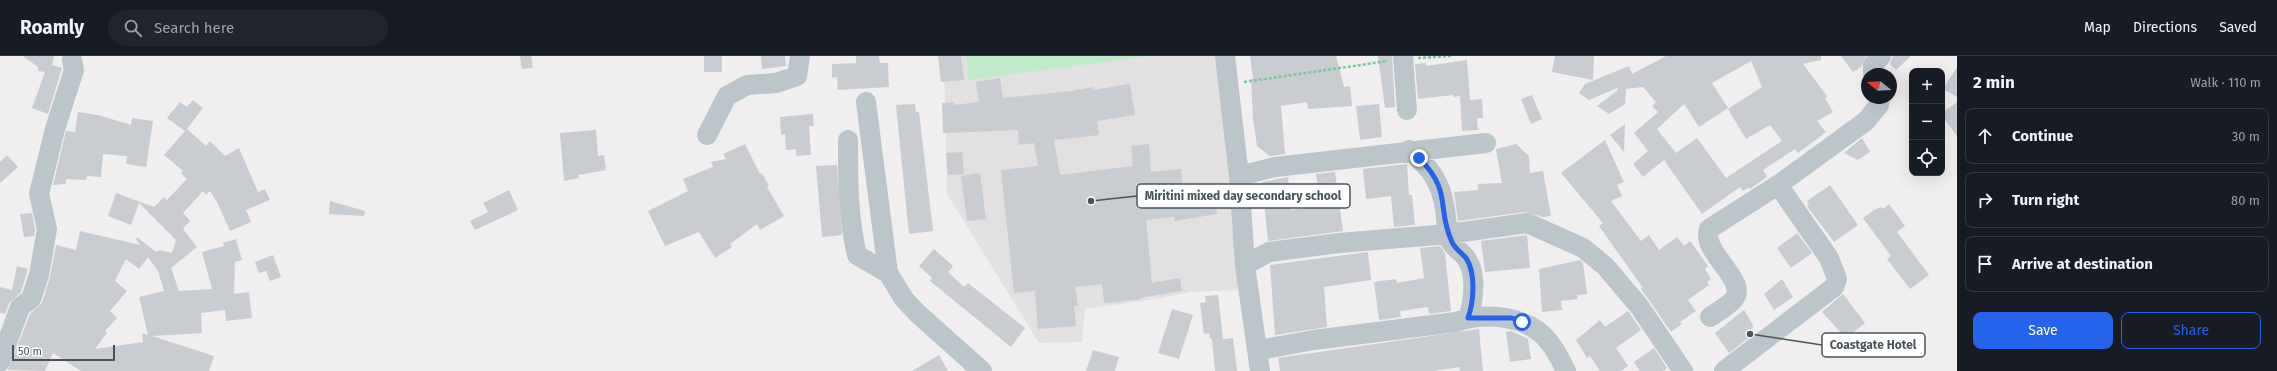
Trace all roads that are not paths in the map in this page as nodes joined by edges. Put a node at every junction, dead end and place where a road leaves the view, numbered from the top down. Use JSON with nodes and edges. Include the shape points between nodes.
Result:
{"nodes":[{"id":1,"x":800,"y":56,"type":"edge"},
{"id":2,"x":1225,"y":56,"type":"edge"},
{"id":3,"x":1881,"y":56,"type":"edge"},
{"id":4,"x":1403,"y":58,"type":"edge"},
{"id":5,"x":72,"y":60,"type":"dead end"},
{"id":6,"x":1873,"y":68,"type":"edge"},
{"id":7,"x":866,"y":102,"type":"dead end"},
{"id":8,"x":1880,"y":104,"type":"edge"},
{"id":9,"x":1407,"y":110,"type":"dead end"},
{"id":10,"x":707,"y":135,"type":"dead end"},
{"id":11,"x":848,"y":140,"type":"dead end"},
{"id":12,"x":1486,"y":143,"type":"dead end"},
{"id":13,"x":1409,"y":150,"type":"junction"},
{"id":14,"x":1239,"y":176,"type":"junction"},
{"id":15,"x":1778,"y":185,"type":"junction"},
{"id":16,"x":1449,"y":234,"type":"junction"},
{"id":17,"x":1245,"y":265,"type":"junction"},
{"id":18,"x":888,"y":273,"type":"junction"},
{"id":19,"x":1710,"y":317,"type":"dead end"},
{"id":20,"x":1468,"y":318,"type":"junction"},
{"id":21,"x":1259,"y":350,"type":"junction"},
{"id":22,"x":0,"y":362,"type":"edge"},
{"id":23,"x":982,"y":371,"type":"edge"},
{"id":24,"x":1260,"y":371,"type":"edge"},
{"id":25,"x":1566,"y":371,"type":"edge"},
{"id":26,"x":1683,"y":371,"type":"edge"},
{"id":27,"x":1724,"y":371,"type":"edge"}],
"edges":[{"from":1,"to":10,"type":"street","via":[[797,76],[776,83],[747,84],[727,96]]},
{"from":2,"to":14,"type":"street"},
{"from":3,"to":6,"type":"street"},
{"from":4,"to":9,"type":"street"},
{"from":5,"to":22,"type":"street","via":[[74,70],[39,194],[47,229],[39,275],[31,299],[20,307]]},
{"from":7,"to":18,"type":"street"},
{"from":8,"to":15,"type":"street","via":[[1866,121]]},
{"from":11,"to":18,"type":"street","via":[[850,228],[858,255]]},
{"from":12,"to":13,"type":"street"},
{"from":13,"to":14,"type":"street","via":[[1275,167]]},
{"from":13,"to":16,"type":"street","via":[[1436,178],[1443,197]]},
{"from":14,"to":17,"type":"street"},
{"from":15,"to":19,"type":"street","via":[[1709,229],[1709,244],[1736,284],[1737,292],[1734,300]]},
{"from":15,"to":27,"type":"street","via":[[1829,258],[1837,279],[1836,283]]},
{"from":16,"to":17,"type":"street","via":[[1269,252]]},
{"from":16,"to":20,"type":"street","via":[[1452,243],[1466,258],[1472,271],[1472,306]]},
{"from":16,"to":26,"type":"street","via":[[1527,223],[1583,248],[1605,266],[1639,306]]},
{"from":17,"to":21,"type":"street"},
{"from":18,"to":23,"type":"street","via":[[904,299],[917,313]]},
{"from":20,"to":21,"type":"street","via":[[1456,322],[1314,340]]},
{"from":20,"to":25,"type":"street","via":[[1512,318],[1522,322],[1550,342]]},
{"from":21,"to":24,"type":"street"}]}
